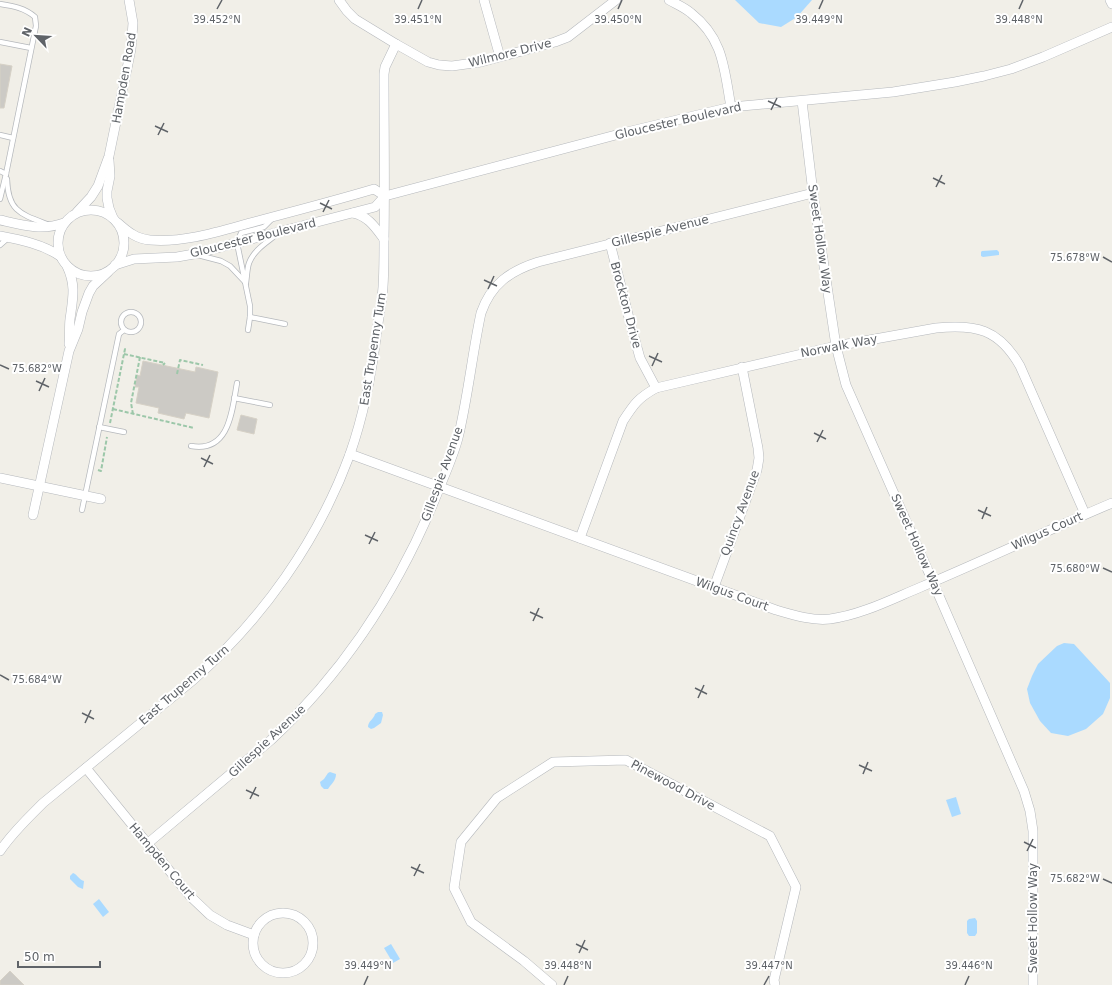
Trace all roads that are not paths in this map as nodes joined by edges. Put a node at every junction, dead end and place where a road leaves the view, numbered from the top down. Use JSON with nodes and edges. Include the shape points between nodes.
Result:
{"nodes":[{"id":1,"x":129,"y":0,"type":"edge"},
{"id":2,"x":339,"y":0,"type":"edge"},
{"id":3,"x":484,"y":0,"type":"edge"},
{"id":4,"x":616,"y":0,"type":"edge"},
{"id":5,"x":669,"y":0,"type":"edge"},
{"id":6,"x":1110,"y":0,"type":"edge"},
{"id":7,"x":0,"y":4,"type":"edge"},
{"id":8,"x":1112,"y":4,"type":"edge"},
{"id":9,"x":1112,"y":27,"type":"edge"},
{"id":10,"x":0,"y":42,"type":"edge"},
{"id":11,"x":396,"y":44,"type":"junction"},
{"id":12,"x":31,"y":48,"type":"junction"},
{"id":13,"x":500,"y":57,"type":"junction"},
{"id":14,"x":802,"y":101,"type":"junction"},
{"id":15,"x":731,"y":107,"type":"junction"},
{"id":16,"x":0,"y":135,"type":"edge"},
{"id":17,"x":13,"y":138,"type":"junction"},
{"id":18,"x":109,"y":156,"type":"junction"},
{"id":19,"x":0,"y":171,"type":"edge"},
{"id":20,"x":6,"y":174,"type":"junction"},
{"id":21,"x":0,"y":183,"type":"edge"},
{"id":22,"x":813,"y":193,"type":"junction"},
{"id":23,"x":385,"y":196,"type":"junction"},
{"id":24,"x":0,"y":198,"type":"edge"},
{"id":25,"x":77,"y":212,"type":"junction"},
{"id":26,"x":351,"y":213,"type":"junction"},
{"id":27,"x":275,"y":216,"type":"junction"},
{"id":28,"x":0,"y":220,"type":"edge"},
{"id":29,"x":116,"y":220,"type":"junction"},
{"id":30,"x":64,"y":223,"type":"junction"},
{"id":31,"x":54,"y":226,"type":"junction"},
{"id":32,"x":279,"y":232,"type":"junction"},
{"id":33,"x":4,"y":237,"type":"edge"},
{"id":34,"x":384,"y":239,"type":"junction"},
{"id":35,"x":237,"y":243,"type":"junction"},
{"id":36,"x":610,"y":243,"type":"junction"},
{"id":37,"x":0,"y":244,"type":"edge"},
{"id":38,"x":194,"y":254,"type":"junction"},
{"id":39,"x":60,"y":256,"type":"junction"},
{"id":40,"x":66,"y":266,"type":"junction"},
{"id":41,"x":111,"y":268,"type":"junction"},
{"id":42,"x":246,"y":282,"type":"junction"},
{"id":43,"x":250,"y":317,"type":"junction"},
{"id":44,"x":285,"y":324,"type":"dead end"},
{"id":45,"x":124,"y":330,"type":"junction"},
{"id":46,"x":248,"y":330,"type":"dead end"},
{"id":47,"x":836,"y":346,"type":"junction"},
{"id":48,"x":69,"y":351,"type":"junction"},
{"id":49,"x":742,"y":367,"type":"junction"},
{"id":50,"x":237,"y":383,"type":"dead end"},
{"id":51,"x":656,"y":388,"type":"junction"},
{"id":52,"x":234,"y":398,"type":"junction"},
{"id":53,"x":270,"y":406,"type":"dead end"},
{"id":54,"x":99,"y":427,"type":"junction"},
{"id":55,"x":124,"y":432,"type":"dead end"},
{"id":56,"x":192,"y":446,"type":"dead end"},
{"id":57,"x":350,"y":454,"type":"junction"},
{"id":58,"x":0,"y":478,"type":"edge"},
{"id":59,"x":40,"y":486,"type":"junction"},
{"id":60,"x":440,"y":487,"type":"junction"},
{"id":61,"x":85,"y":496,"type":"junction"},
{"id":62,"x":101,"y":499,"type":"dead end"},
{"id":63,"x":1112,"y":503,"type":"edge"},
{"id":64,"x":82,"y":510,"type":"dead end"},
{"id":65,"x":1085,"y":514,"type":"junction"},
{"id":66,"x":33,"y":515,"type":"dead end"},
{"id":67,"x":580,"y":538,"type":"junction"},
{"id":68,"x":933,"y":582,"type":"junction"},
{"id":69,"x":714,"y":587,"type":"junction"},
{"id":70,"x":86,"y":768,"type":"junction"},
{"id":71,"x":148,"y":844,"type":"junction"},
{"id":72,"x":0,"y":851,"type":"edge"},
{"id":73,"x":254,"y":935,"type":"junction"},
{"id":74,"x":552,"y":985,"type":"edge"},
{"id":75,"x":775,"y":985,"type":"edge"},
{"id":76,"x":1033,"y":985,"type":"edge"}],
"edges":[{"from":1,"to":18,"type":"street","name":"Hampden Road","via":[[133,23],[131,49]]},
{"from":2,"to":11,"type":"street","name":"Wilmore Drive","via":[[355,19]]},
{"from":3,"to":13,"type":"street"},
{"from":4,"to":13,"type":"street","name":"Wilmore Drive","via":[[568,37]]},
{"from":5,"to":15,"type":"street","via":[[689,11],[713,37],[722,60]]},
{"from":6,"to":8,"type":"street"},
{"from":7,"to":12,"type":"lane","via":[[29,12],[35,18],[36,26]]},
{"from":9,"to":14,"type":"street","name":"Gloucester Boulevard","via":[[1044,57],[984,76],[893,92]]},
{"from":10,"to":12,"type":"lane"},
{"from":11,"to":13,"type":"street","name":"Wilmore Drive","via":[[428,62],[452,66]]},
{"from":11,"to":23,"type":"street","name":"East Trupenny Turn","via":[[384,74]]},
{"from":12,"to":17,"type":"lane"},
{"from":14,"to":15,"type":"street","name":"Gloucester Boulevard"},
{"from":14,"to":22,"type":"street","name":"Sweet Hollow Way"},
{"from":15,"to":23,"type":"street","name":"Gloucester Boulevard"},
{"from":16,"to":17,"type":"lane"},
{"from":17,"to":20,"type":"lane"},
{"from":18,"to":25,"type":"street","name":"Hampden Road","via":[[98,186]]},
{"from":18,"to":29,"type":"street","name":"Hampden Road","via":[[107,198]]},
{"from":19,"to":20,"type":"lane"},
{"from":20,"to":21,"type":"lane"},
{"from":20,"to":24,"type":"lane"},
{"from":20,"to":31,"type":"lane","via":[[10,202],[16,210]]},
{"from":22,"to":36,"type":"street","name":"Gillespie Avenue"},
{"from":22,"to":47,"type":"street","name":"Sweet Hollow Way"},
{"from":23,"to":26,"type":"street","name":"Gloucester Boulevard","via":[[375,207]]},
{"from":23,"to":27,"type":"street","name":"Gloucester Boulevard","via":[[374,189]]},
{"from":23,"to":34,"type":"street","name":"East Trupenny Turn"},
{"from":25,"to":29,"type":"street","via":[[95,209]]},
{"from":25,"to":30,"type":"street"},
{"from":26,"to":32,"type":"street","name":"Gloucester Boulevard"},
{"from":26,"to":34,"type":"street","via":[[366,217]]},
{"from":27,"to":29,"type":"street","name":"Gloucester Boulevard","via":[[195,237],[164,240],[138,237],[128,232]]},
{"from":27,"to":35,"type":"lane","via":[[264,227],[241,233]]},
{"from":28,"to":31,"type":"street","via":[[32,227]]},
{"from":29,"to":41,"type":"street","via":[[122,231],[124,247],[121,256]]},
{"from":30,"to":31,"type":"street"},
{"from":30,"to":39,"type":"street","via":[[57,242]]},
{"from":32,"to":35,"type":"street","name":"Gloucester Boulevard"},
{"from":32,"to":42,"type":"lane","via":[[256,251],[248,265]]},
{"from":33,"to":37,"type":"lane"},
{"from":33,"to":39,"type":"street","via":[[42,246]]},
{"from":34,"to":57,"type":"street","name":"East Trupenny Turn","via":[[383,288],[372,365],[366,398]]},
{"from":35,"to":38,"type":"street","name":"Gloucester Boulevard"},
{"from":35,"to":42,"type":"lane"},
{"from":36,"to":51,"type":"street","name":"Brockton Drive","via":[[640,358]]},
{"from":36,"to":60,"type":"street","name":"Gillespie Avenue","via":[[522,267],[502,280],[488,295],[481,313],[458,439]]},
{"from":38,"to":41,"type":"street","name":"Gloucester Boulevard","via":[[134,259]]},
{"from":38,"to":42,"type":"lane","via":[[221,261]]},
{"from":39,"to":40,"type":"street"},
{"from":40,"to":41,"type":"street","via":[[90,276]]},
{"from":40,"to":48,"type":"street","via":[[72,276],[73,301]]},
{"from":41,"to":48,"type":"street","via":[[89,293]]},
{"from":42,"to":43,"type":"lane"},
{"from":43,"to":44,"type":"lane"},
{"from":43,"to":46,"type":"lane"},
{"from":45,"to":45,"type":"lane","via":[[136,332],[141,324],[139,315],[134,312],[124,314],[120,324]]},
{"from":45,"to":54,"type":"lane","via":[[119,334]]},
{"from":47,"to":49,"type":"street","name":"Norwalk Way"},
{"from":47,"to":65,"type":"street","name":"Norwalk Way","via":[[953,326],[970,327],[998,338],[1007,346],[1020,366]]},
{"from":47,"to":68,"type":"street","name":"Sweet Hollow Way","via":[[846,385]]},
{"from":48,"to":59,"type":"street"},
{"from":49,"to":51,"type":"street","name":"Norwalk Way"},
{"from":49,"to":69,"type":"street","name":"Quincy Avenue","via":[[759,458],[757,470]]},
{"from":50,"to":52,"type":"lane"},
{"from":51,"to":67,"type":"street","name":"Norwalk Way","via":[[643,395],[632,406],[623,421]]},
{"from":52,"to":53,"type":"lane"},
{"from":52,"to":56,"type":"lane","via":[[230,417],[221,437],[208,447]]},
{"from":54,"to":55,"type":"lane"},
{"from":54,"to":61,"type":"lane"},
{"from":57,"to":60,"type":"street","name":"Wilgus Court"},
{"from":57,"to":70,"type":"street","name":"East Trupenny Turn","via":[[318,523],[289,572],[257,614],[211,664]]},
{"from":58,"to":59,"type":"street"},
{"from":59,"to":61,"type":"street"},
{"from":59,"to":66,"type":"street"},
{"from":60,"to":67,"type":"street","name":"Wilgus Court"},
{"from":60,"to":71,"type":"street","name":"Gillespie Avenue","via":[[414,547],[392,587],[360,639],[324,686],[271,740]]},
{"from":61,"to":62,"type":"street"},
{"from":61,"to":64,"type":"lane"},
{"from":63,"to":65,"type":"street","name":"Wilgus Court"},
{"from":65,"to":68,"type":"street","name":"Wilgus Court"},
{"from":67,"to":69,"type":"street","name":"Wilgus Court"},
{"from":68,"to":69,"type":"street","name":"Wilgus Court","via":[[870,608],[829,619],[790,614]]},
{"from":68,"to":76,"type":"street","name":"Sweet Hollow Way","via":[[1024,791],[1030,811],[1033,831]]},
{"from":70,"to":71,"type":"street","name":"Hampden Court"},
{"from":70,"to":72,"type":"street","name":"East Trupenny Turn","via":[[22,824]]},
{"from":71,"to":73,"type":"street","name":"Hampden Court","via":[[190,896],[210,914],[227,925]]},
{"from":73,"to":73,"type":"street","via":[[256,956],[260,963],[273,971],[294,971],[304,965],[311,956],[312,933],[298,917],[280,913],[273,915],[260,924]]},
{"from":74,"to":75,"type":"street","name":"Pinewood Drive","via":[[471,922],[454,888],[462,842],[497,798],[553,762],[626,760],[770,836],[796,887],[774,980]]}]}
